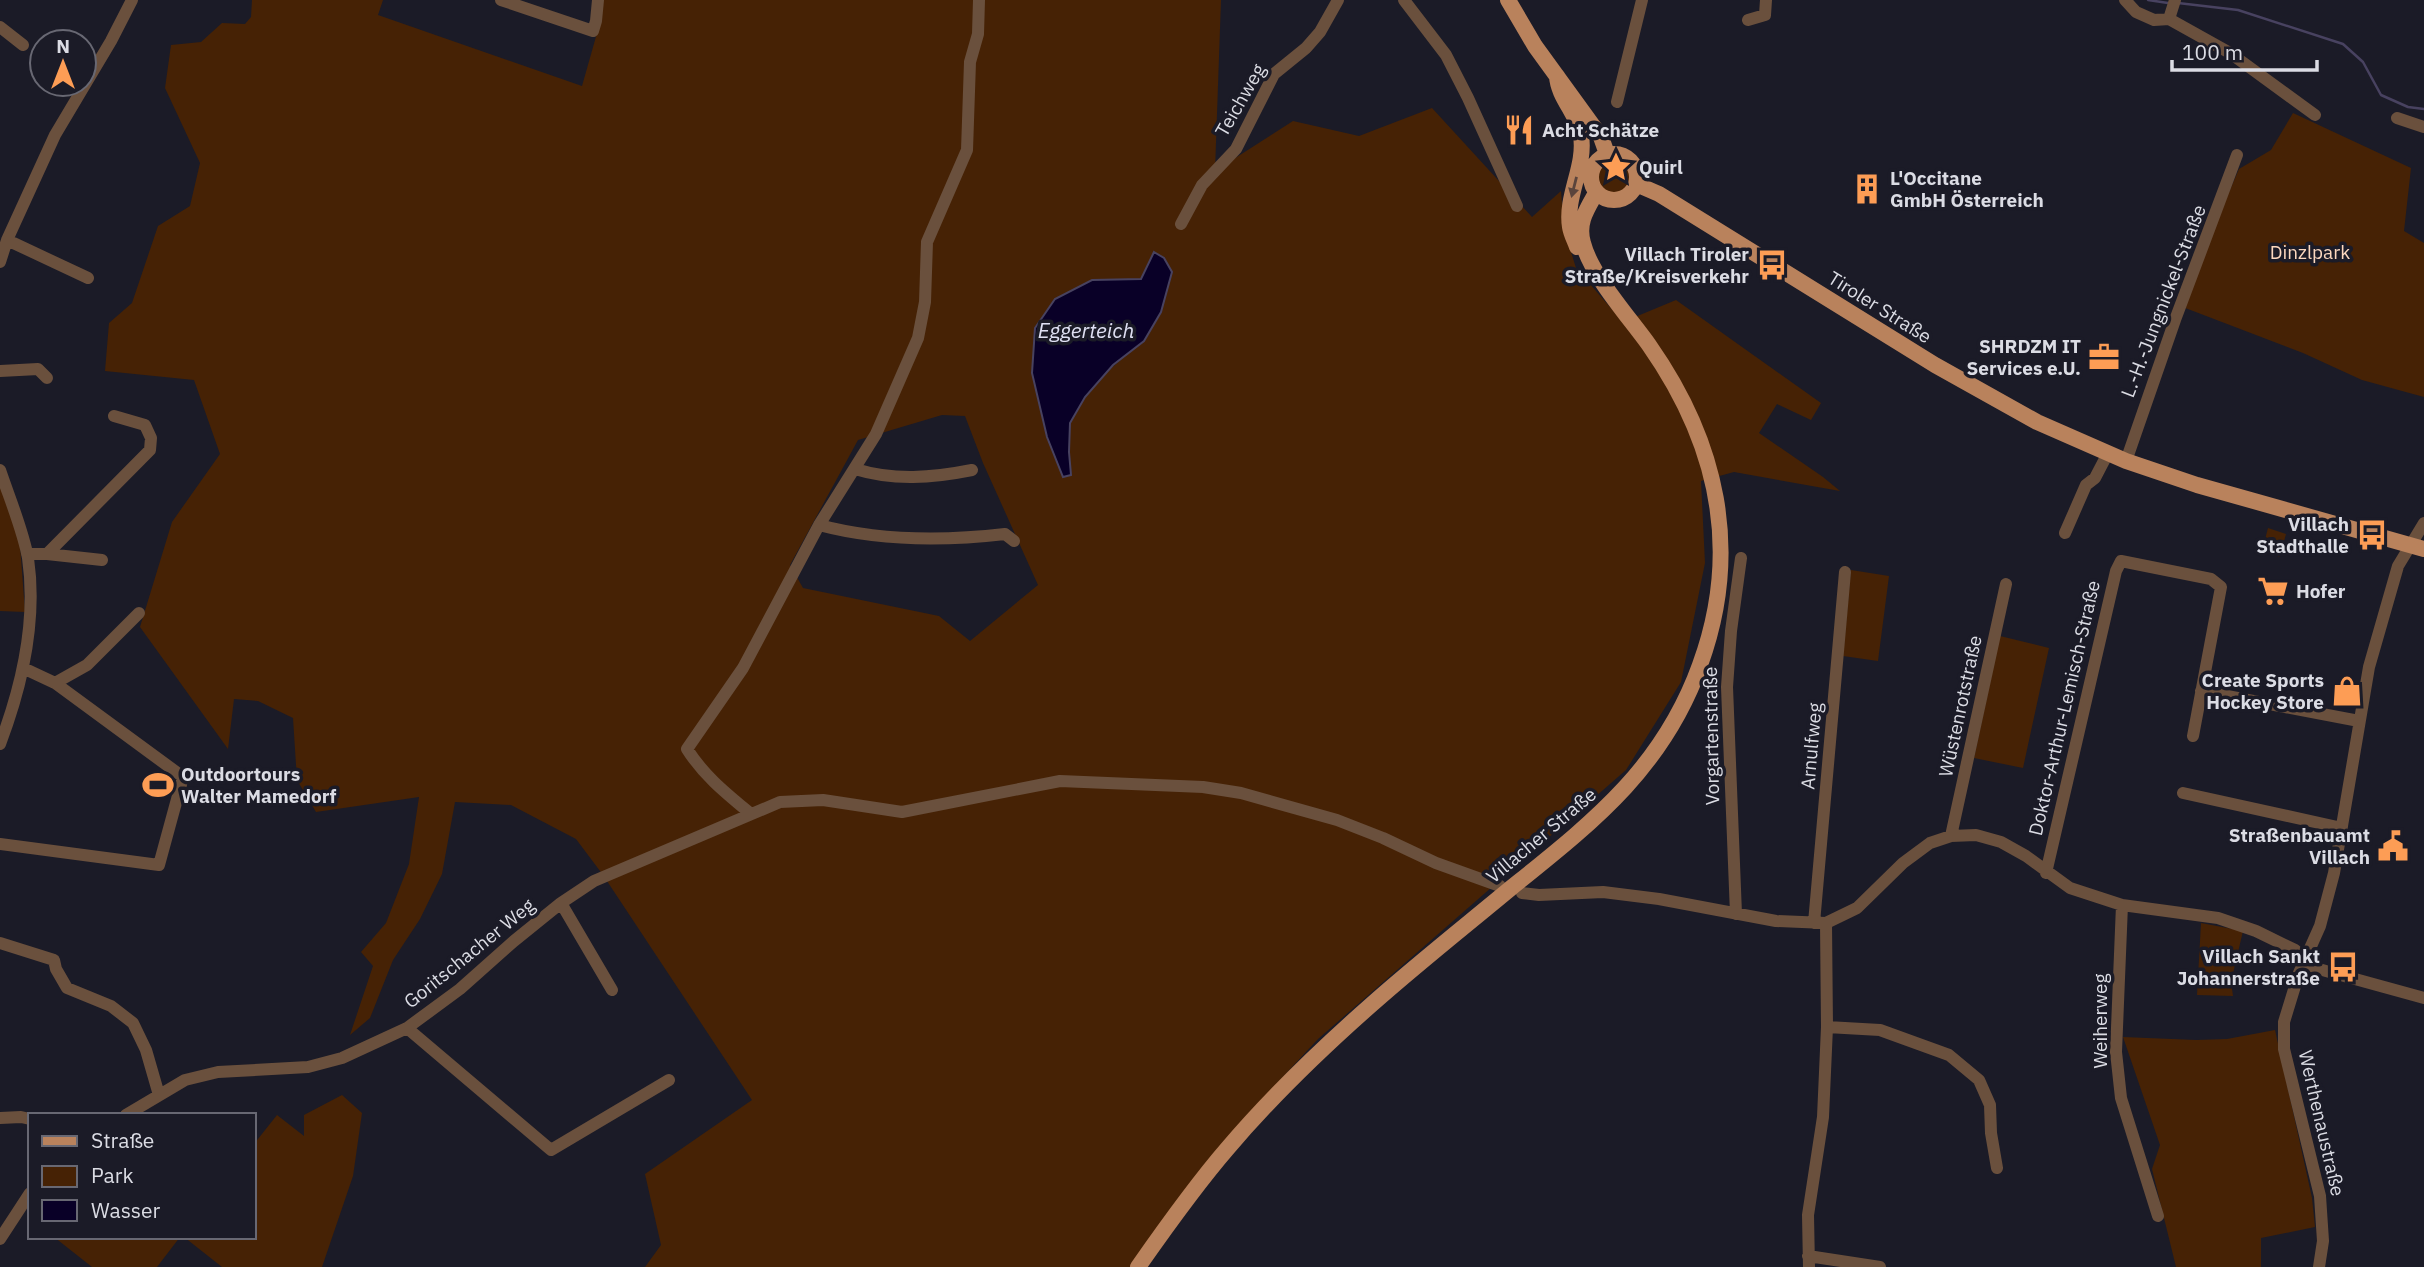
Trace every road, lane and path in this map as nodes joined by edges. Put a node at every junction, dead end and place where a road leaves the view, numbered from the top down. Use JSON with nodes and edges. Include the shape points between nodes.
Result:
{"nodes":[{"id":1,"x":132,"y":0,"type":"edge"},
{"id":2,"x":501,"y":0,"type":"edge"},
{"id":3,"x":598,"y":0,"type":"edge"},
{"id":4,"x":979,"y":0,"type":"edge"},
{"id":5,"x":1338,"y":0,"type":"edge"},
{"id":6,"x":1404,"y":0,"type":"edge"},
{"id":7,"x":1508,"y":0,"type":"edge"},
{"id":8,"x":1642,"y":0,"type":"edge"},
{"id":9,"x":1766,"y":0,"type":"edge"},
{"id":10,"x":2125,"y":0,"type":"edge"},
{"id":11,"x":2172,"y":10,"type":"edge"},
{"id":12,"x":1748,"y":20,"type":"dead end"},
{"id":13,"x":0,"y":27,"type":"edge"},
{"id":14,"x":23,"y":44,"type":"dead end"},
{"id":15,"x":1557,"y":76,"type":"junction"},
{"id":16,"x":1617,"y":102,"type":"dead end"},
{"id":17,"x":2315,"y":116,"type":"dead end"},
{"id":18,"x":2397,"y":118,"type":"dead end"},
{"id":19,"x":2424,"y":127,"type":"edge"},
{"id":20,"x":1607,"y":154,"type":"junction"},
{"id":21,"x":2237,"y":155,"type":"dead end"},
{"id":22,"x":1636,"y":184,"type":"junction"},
{"id":23,"x":1596,"y":193,"type":"junction"},
{"id":24,"x":1517,"y":206,"type":"dead end"},
{"id":25,"x":1181,"y":224,"type":"dead end"},
{"id":26,"x":7,"y":240,"type":"junction"},
{"id":27,"x":0,"y":262,"type":"edge"},
{"id":28,"x":1600,"y":276,"type":"junction"},
{"id":29,"x":88,"y":278,"type":"dead end"},
{"id":30,"x":0,"y":371,"type":"edge"},
{"id":31,"x":47,"y":378,"type":"dead end"},
{"id":32,"x":114,"y":415,"type":"dead end"},
{"id":33,"x":2108,"y":453,"type":"junction"},
{"id":34,"x":2126,"y":461,"type":"junction"},
{"id":35,"x":855,"y":469,"type":"junction"},
{"id":36,"x":0,"y":470,"type":"edge"},
{"id":37,"x":972,"y":470,"type":"dead end"},
{"id":38,"x":2424,"y":523,"type":"edge"},
{"id":39,"x":819,"y":525,"type":"junction"},
{"id":40,"x":2065,"y":533,"type":"dead end"},
{"id":41,"x":1014,"y":541,"type":"dead end"},
{"id":42,"x":2417,"y":547,"type":"edge"},
{"id":43,"x":27,"y":554,"type":"junction"},
{"id":44,"x":47,"y":554,"type":"junction"},
{"id":45,"x":1741,"y":558,"type":"dead end"},
{"id":46,"x":102,"y":560,"type":"dead end"},
{"id":47,"x":1845,"y":572,"type":"dead end"},
{"id":48,"x":2006,"y":584,"type":"dead end"},
{"id":49,"x":139,"y":613,"type":"dead end"},
{"id":50,"x":23,"y":668,"type":"junction"},
{"id":51,"x":55,"y":683,"type":"junction"},
{"id":52,"x":2201,"y":691,"type":"junction"},
{"id":53,"x":2359,"y":721,"type":"junction"},
{"id":54,"x":2193,"y":736,"type":"dead end"},
{"id":55,"x":0,"y":744,"type":"edge"},
{"id":56,"x":2183,"y":793,"type":"dead end"},
{"id":57,"x":751,"y":814,"type":"junction"},
{"id":58,"x":2342,"y":828,"type":"junction"},
{"id":59,"x":1951,"y":836,"type":"junction"},
{"id":60,"x":0,"y":844,"type":"edge"},
{"id":61,"x":2046,"y":873,"type":"junction"},
{"id":62,"x":1500,"y":886,"type":"dead end"},
{"id":63,"x":1521,"y":893,"type":"dead end"},
{"id":64,"x":561,"y":903,"type":"junction"},
{"id":65,"x":2122,"y":905,"type":"junction"},
{"id":66,"x":1736,"y":914,"type":"junction"},
{"id":67,"x":1820,"y":923,"type":"junction"},
{"id":68,"x":0,"y":943,"type":"edge"},
{"id":69,"x":2305,"y":958,"type":"junction"},
{"id":70,"x":612,"y":990,"type":"dead end"},
{"id":71,"x":2424,"y":998,"type":"edge"},
{"id":72,"x":1827,"y":1027,"type":"junction"},
{"id":73,"x":407,"y":1028,"type":"junction"},
{"id":74,"x":668,"y":1080,"type":"dead end"},
{"id":75,"x":159,"y":1095,"type":"junction"},
{"id":76,"x":130,"y":1113,"type":"edge"},
{"id":77,"x":0,"y":1118,"type":"edge"},
{"id":78,"x":28,"y":1119,"type":"edge"},
{"id":79,"x":1997,"y":1168,"type":"dead end"},
{"id":80,"x":28,"y":1196,"type":"edge"},
{"id":81,"x":2158,"y":1216,"type":"dead end"},
{"id":82,"x":0,"y":1239,"type":"edge"},
{"id":83,"x":1809,"y":1261,"type":"edge"},
{"id":84,"x":1138,"y":1267,"type":"edge"},
{"id":85,"x":1880,"y":1267,"type":"edge"},
{"id":86,"x":2319,"y":1267,"type":"edge"}],
"edges":[{"from":1,"to":26,"type":"street","via":[[55,135]]},
{"from":2,"to":3,"type":"street","via":[[593,31]]},
{"from":4,"to":35,"type":"street","via":[[978,34],[970,62],[967,150],[927,242],[925,302],[918,338],[876,434]]},
{"from":5,"to":25,"type":"street","name":"Teichweg","via":[[1320,32],[1274,74],[1236,149],[1202,186]]},
{"from":6,"to":24,"type":"street","via":[[1446,55]]},
{"from":7,"to":15,"type":"main road"},
{"from":8,"to":16,"type":"street"},
{"from":9,"to":12,"type":"street","via":[[1765,15]]},
{"from":10,"to":11,"type":"street","via":[[2136,12],[2154,19]]},
{"from":11,"to":17,"type":"street"},
{"from":13,"to":14,"type":"street"},
{"from":15,"to":20,"type":"main road","via":[[1601,137]]},
{"from":15,"to":28,"type":"main road","one_way":true,"via":[[1558,88],[1581,135],[1570,226],[1582,263],[1592,276]]},
{"from":18,"to":19,"type":"street"},
{"from":20,"to":22,"type":"main road","via":[[1629,159],[1636,169]]},
{"from":20,"to":23,"type":"main road","via":[[1596,161],[1591,172]]},
{"from":21,"to":34,"type":"street","name":"L.-H.-Jungnickel-Straße"},
{"from":22,"to":23,"type":"main road","via":[[1617,200]]},
{"from":22,"to":33,"type":"main road","name":"Tiroler Straße","via":[[1935,366],[2037,422]]},
{"from":23,"to":28,"type":"main road","via":[[1584,211],[1581,227],[1583,243]]},
{"from":26,"to":27,"type":"street"},
{"from":26,"to":29,"type":"street"},
{"from":28,"to":84,"type":"main road","name":"Villacher Straße","via":[[1668,374],[1699,433],[1720,524],[1718,580],[1709,633],[1679,710],[1648,760],[1604,810],[1371,1005],[1269,1103],[1228,1148]]},
{"from":30,"to":31,"type":"street","via":[[38,369]]},
{"from":32,"to":44,"type":"street","via":[[145,425],[150,450]]},
{"from":33,"to":34,"type":"main road","name":"Tiroler Straße"},
{"from":33,"to":40,"type":"street","via":[[2086,485]]},
{"from":34,"to":42,"type":"main road","name":"Tiroler Straße"},
{"from":35,"to":37,"type":"street","via":[[879,476],[935,478]]},
{"from":35,"to":39,"type":"street"},
{"from":36,"to":43,"type":"street"},
{"from":38,"to":42,"type":"street","name":"Werthenaustraße"},
{"from":39,"to":41,"type":"street","via":[[848,533],[951,539],[1005,534]]},
{"from":39,"to":57,"type":"street","via":[[743,668],[687,749],[716,786]]},
{"from":42,"to":53,"type":"street","name":"Werthenaustraße","via":[[2398,566]]},
{"from":43,"to":44,"type":"street"},
{"from":43,"to":50,"type":"street","via":[[31,587]]},
{"from":44,"to":46,"type":"street"},
{"from":45,"to":66,"type":"street","name":"Vorgartenstraße","via":[[1727,687]]},
{"from":47,"to":67,"type":"street","name":"Arnulfweg"},
{"from":48,"to":59,"type":"street","name":"Wüstenrotstraße"},
{"from":49,"to":51,"type":"street","via":[[87,665]]},
{"from":50,"to":51,"type":"street"},
{"from":50,"to":55,"type":"street"},
{"from":51,"to":60,"type":"street","via":[[183,777],[159,865]]},
{"from":52,"to":53,"type":"street"},
{"from":52,"to":54,"type":"street"},
{"from":52,"to":61,"type":"street","name":"Doktor-Arthur-Lemisch-Straße","via":[[2221,587],[2211,579],[2121,561]]},
{"from":53,"to":58,"type":"street","name":"Werthenaustraße"},
{"from":56,"to":58,"type":"street"},
{"from":57,"to":62,"type":"street","name":"Goritschacher Weg","via":[[780,802],[823,800],[902,811],[1060,781],[1203,787],[1338,820]]},
{"from":57,"to":64,"type":"street","name":"Goritschacher Weg","via":[[594,881]]},
{"from":58,"to":69,"type":"street","name":"Werthenaustraße","via":[[2320,926]]},
{"from":59,"to":61,"type":"street","via":[[1976,835],[2001,842]]},
{"from":59,"to":67,"type":"street","via":[[1903,863],[1857,908]]},
{"from":61,"to":65,"type":"street","via":[[2070,888]]},
{"from":63,"to":66,"type":"street","via":[[1602,892]]},
{"from":64,"to":70,"type":"street"},
{"from":64,"to":73,"type":"street","name":"Goritschacher Weg"},
{"from":65,"to":69,"type":"street","via":[[2218,918],[2256,931]]},
{"from":65,"to":81,"type":"street","name":"Weiherweg","via":[[2116,1052],[2121,1098]]},
{"from":66,"to":67,"type":"street"},
{"from":67,"to":72,"type":"street","name":"Arnulfweg"},
{"from":68,"to":75,"type":"street","via":[[54,960],[67,988],[111,1006],[133,1023]]},
{"from":69,"to":71,"type":"street","via":[[2315,968]]},
{"from":69,"to":86,"type":"street","name":"Werthenaustraße","via":[[2284,1022],[2284,1049],[2320,1196],[2323,1241]]},
{"from":72,"to":79,"type":"street","via":[[1880,1030],[1949,1055],[1979,1080],[1990,1105]]},
{"from":72,"to":83,"type":"street","name":"Arnulfweg","via":[[1823,1117],[1808,1215]]},
{"from":73,"to":74,"type":"street","via":[[551,1150]]},
{"from":73,"to":75,"type":"street","name":"Goritschacher Weg","via":[[342,1058],[309,1067],[218,1072],[185,1080]]},
{"from":75,"to":76,"type":"street","name":"Goritschacher Weg"},
{"from":77,"to":78,"type":"street"},
{"from":80,"to":82,"type":"street"},
{"from":83,"to":85,"type":"street"}]}
